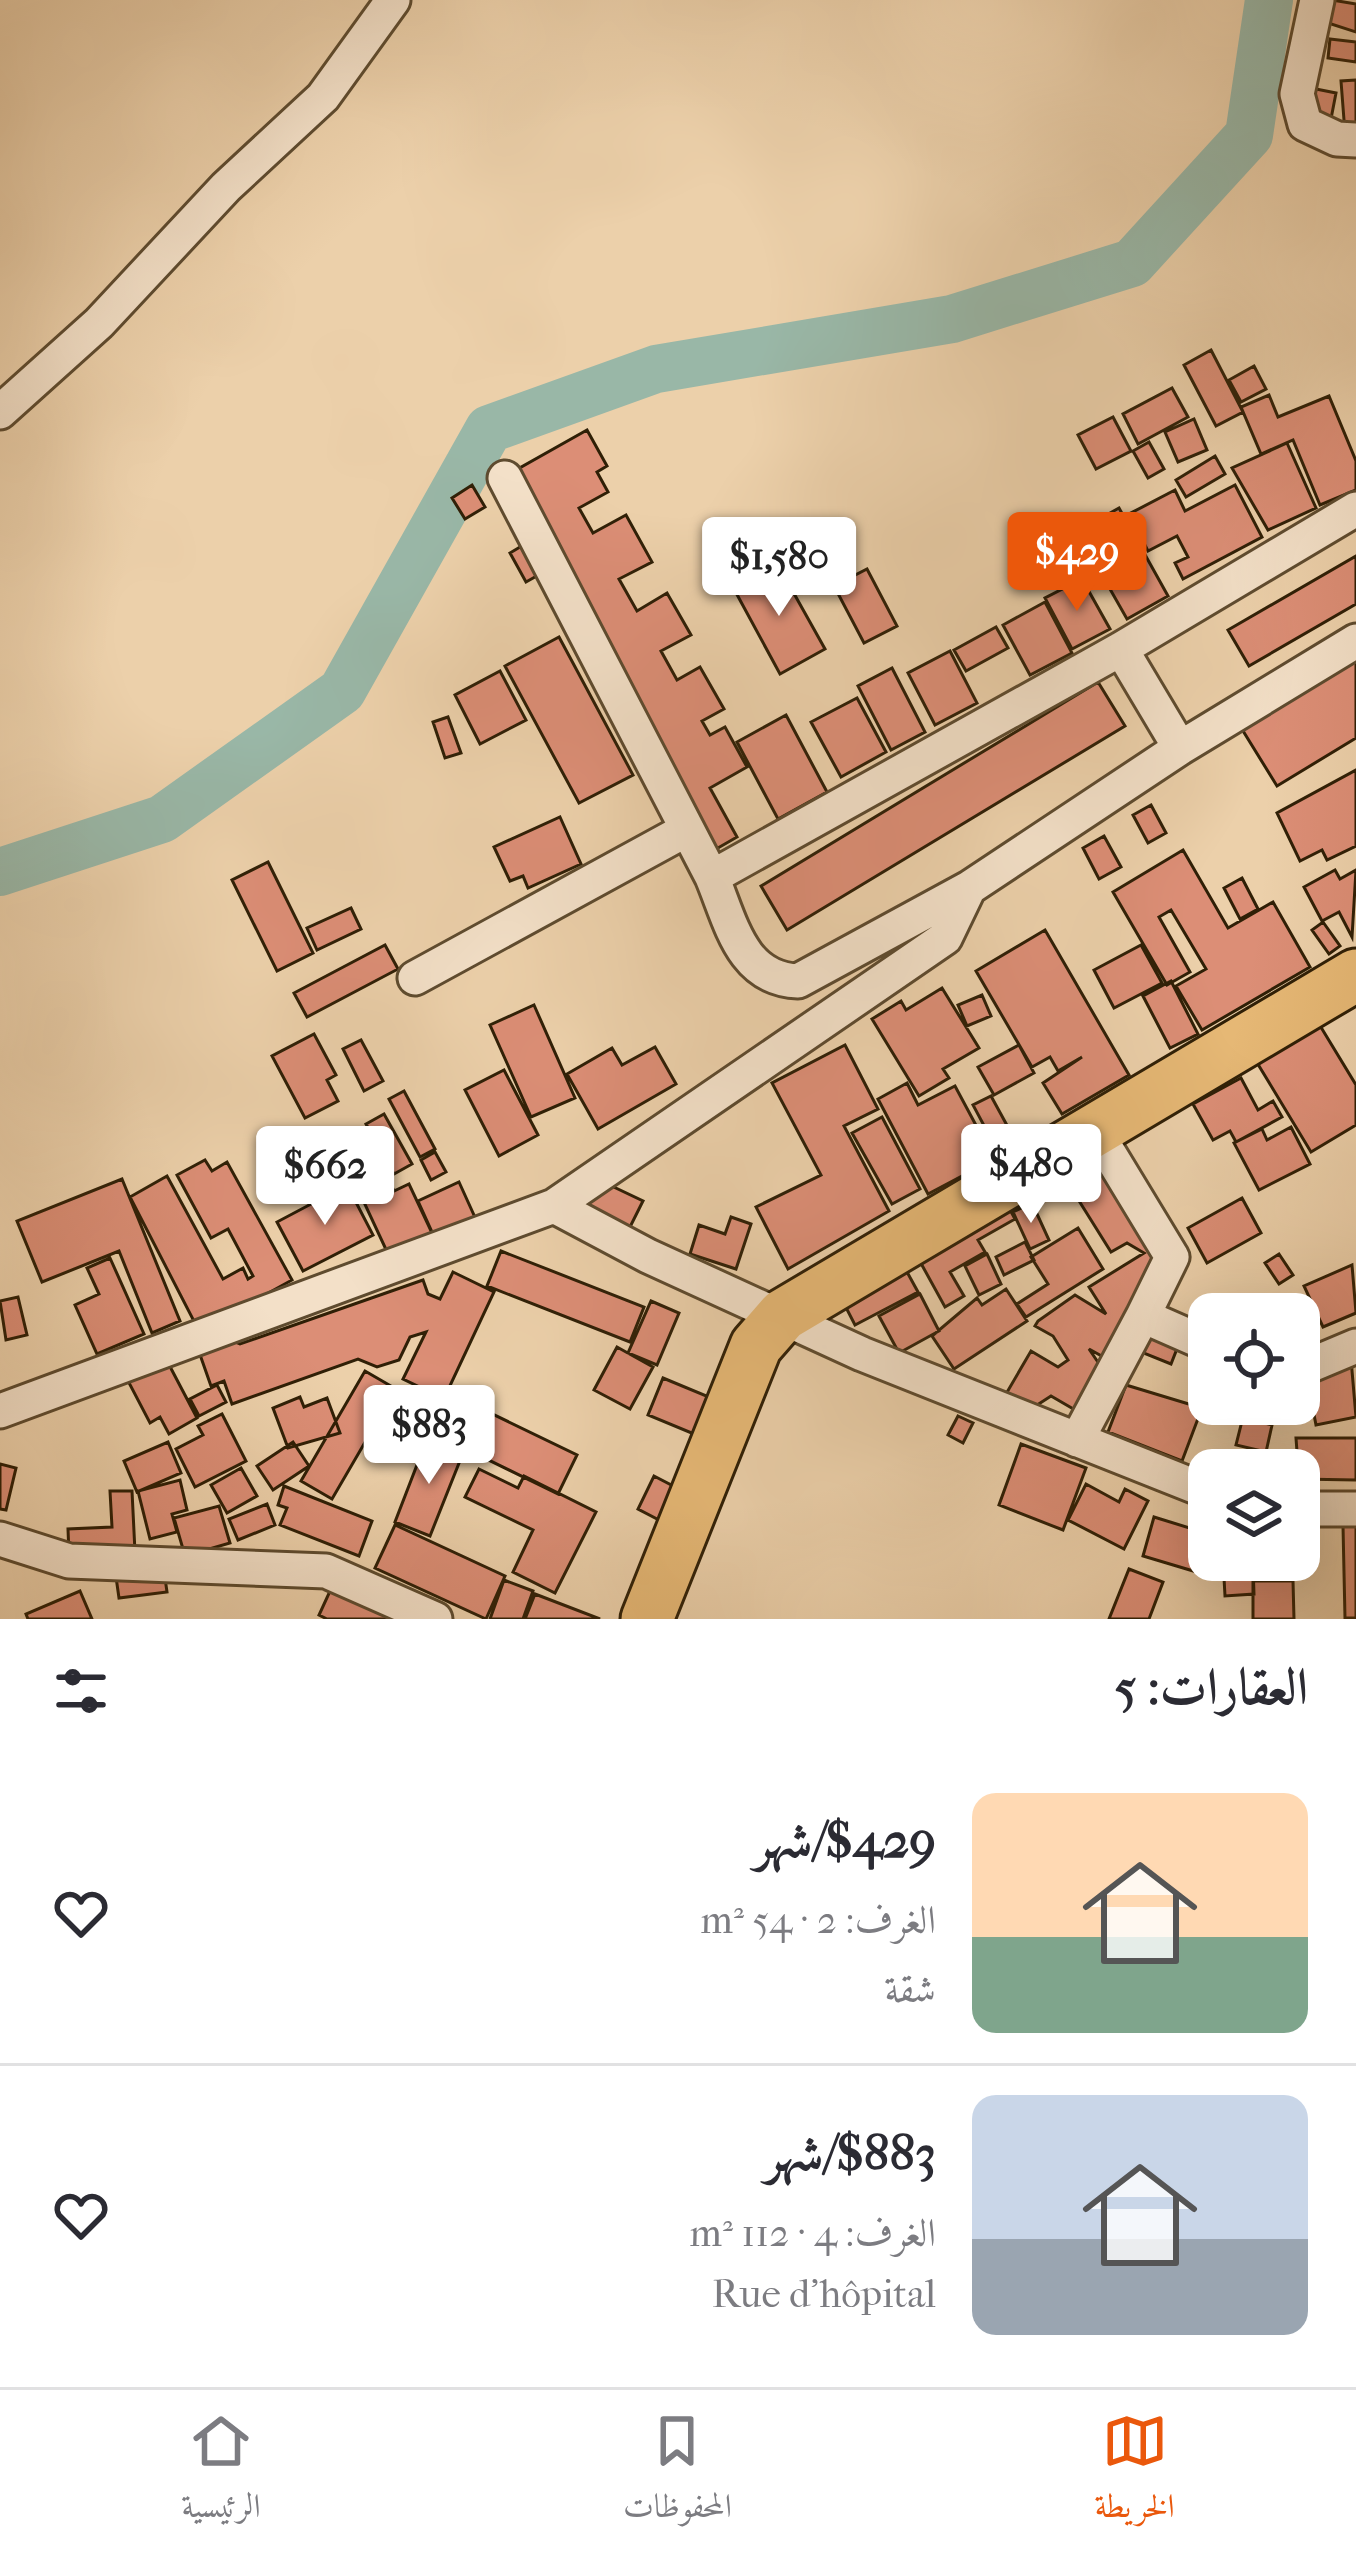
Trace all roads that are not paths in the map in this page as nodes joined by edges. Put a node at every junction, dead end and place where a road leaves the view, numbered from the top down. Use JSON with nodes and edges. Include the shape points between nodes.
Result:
{"nodes":[{"id":1,"x":393,"y":0,"type":"edge"},
{"id":2,"x":1317,"y":0,"type":"edge"},
{"id":3,"x":1356,"y":140,"type":"edge"},
{"id":4,"x":0,"y":412,"type":"edge"},
{"id":5,"x":505,"y":478,"type":"dead end"},
{"id":6,"x":1356,"y":509,"type":"edge"},
{"id":7,"x":1356,"y":641,"type":"edge"},
{"id":8,"x":1121,"y":649,"type":"junction"},
{"id":9,"x":1180,"y":748,"type":"junction"},
{"id":10,"x":686,"y":830,"type":"junction"},
{"id":11,"x":712,"y":877,"type":"junction"},
{"id":12,"x":969,"y":888,"type":"junction"},
{"id":13,"x":1356,"y":975,"type":"edge"},
{"id":14,"x":415,"y":978,"type":"dead end"},
{"id":15,"x":1095,"y":1130,"type":"junction"},
{"id":16,"x":554,"y":1206,"type":"junction"},
{"id":17,"x":783,"y":1315,"type":"junction"},
{"id":18,"x":1143,"y":1316,"type":"junction"},
{"id":19,"x":1188,"y":1336,"type":"edge"},
{"id":20,"x":1356,"y":1346,"type":"edge"},
{"id":21,"x":1320,"y":1361,"type":"edge"},
{"id":22,"x":0,"y":1411,"type":"edge"},
{"id":23,"x":1077,"y":1440,"type":"junction"},
{"id":24,"x":1188,"y":1484,"type":"edge"},
{"id":25,"x":1320,"y":1509,"type":"edge"},
{"id":26,"x":1356,"y":1510,"type":"edge"},
{"id":27,"x":0,"y":1539,"type":"edge"},
{"id":28,"x":435,"y":1619,"type":"edge"},
{"id":29,"x":647,"y":1619,"type":"edge"}],
"edges":[{"from":1,"to":4,"type":"street","via":[[323,98]]},
{"from":2,"to":3,"type":"street","via":[[1297,94],[1305,124]]},
{"from":5,"to":10,"type":"street"},
{"from":6,"to":8,"type":"street"},
{"from":7,"to":9,"type":"street"},
{"from":8,"to":9,"type":"street"},
{"from":8,"to":11,"type":"street"},
{"from":9,"to":12,"type":"street"},
{"from":10,"to":11,"type":"street"},
{"from":10,"to":14,"type":"street"},
{"from":11,"to":12,"type":"street","via":[[747,958],[761,974],[797,981]]},
{"from":12,"to":16,"type":"street","via":[[945,938]]},
{"from":13,"to":15,"type":"main road"},
{"from":15,"to":17,"type":"main road"},
{"from":15,"to":18,"type":"street","via":[[1172,1257]]},
{"from":16,"to":17,"type":"street"},
{"from":16,"to":22,"type":"street"},
{"from":17,"to":23,"type":"street"},
{"from":17,"to":29,"type":"main road","via":[[756,1346]]},
{"from":18,"to":19,"type":"street"},
{"from":18,"to":23,"type":"street"},
{"from":20,"to":21,"type":"street"},
{"from":23,"to":24,"type":"street"},
{"from":25,"to":26,"type":"street"},
{"from":27,"to":28,"type":"street","via":[[69,1561],[326,1571]]}]}
